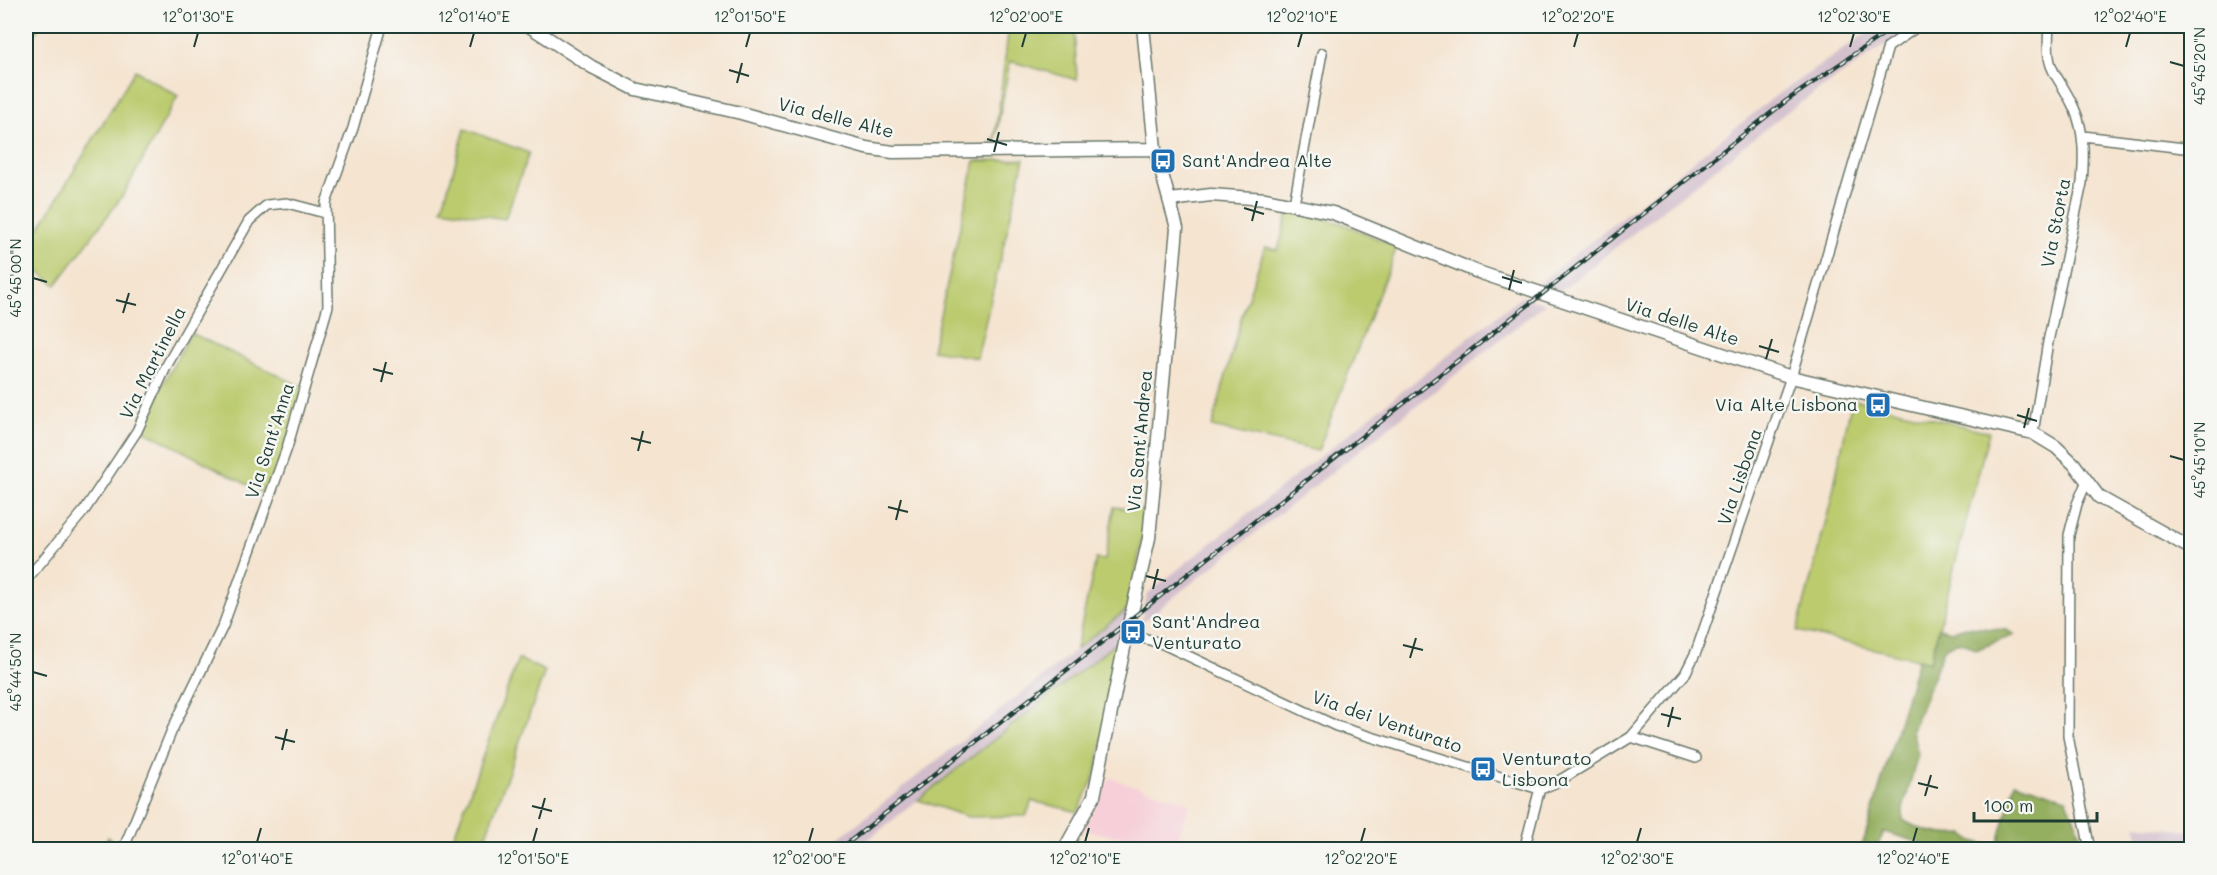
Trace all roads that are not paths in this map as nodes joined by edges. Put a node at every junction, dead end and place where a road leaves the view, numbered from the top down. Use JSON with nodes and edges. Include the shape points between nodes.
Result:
{"nodes":[{"id":1,"x":382,"y":26,"type":"edge"},
{"id":2,"x":529,"y":26,"type":"edge"},
{"id":3,"x":1143,"y":26,"type":"edge"},
{"id":4,"x":1918,"y":26,"type":"edge"},
{"id":5,"x":2049,"y":26,"type":"edge"},
{"id":6,"x":1322,"y":53,"type":"dead end"},
{"id":7,"x":2083,"y":136,"type":"junction"},
{"id":8,"x":1155,"y":149,"type":"junction"},
{"id":9,"x":2192,"y":149,"type":"edge"},
{"id":10,"x":1170,"y":200,"type":"junction"},
{"id":11,"x":1294,"y":204,"type":"junction"},
{"id":12,"x":325,"y":213,"type":"junction"},
{"id":13,"x":1791,"y":377,"type":"junction"},
{"id":14,"x":2033,"y":433,"type":"junction"},
{"id":15,"x":2086,"y":483,"type":"junction"},
{"id":16,"x":2192,"y":549,"type":"edge"},
{"id":17,"x":26,"y":580,"type":"edge"},
{"id":18,"x":1127,"y":633,"type":"junction"},
{"id":19,"x":1631,"y":738,"type":"junction"},
{"id":20,"x":1696,"y":758,"type":"dead end"},
{"id":21,"x":1540,"y":788,"type":"junction"},
{"id":22,"x":123,"y":849,"type":"edge"},
{"id":23,"x":1064,"y":849,"type":"edge"},
{"id":24,"x":1524,"y":849,"type":"edge"},
{"id":25,"x":2090,"y":849,"type":"edge"}],
"edges":[{"from":1,"to":12,"type":"street","name":"Via Sant'Anna"},
{"from":2,"to":8,"type":"street","name":"Via delle Alte","via":[[636,89],[866,148],[892,152]]},
{"from":3,"to":8,"type":"street","name":"Via Sant'Andrea"},
{"from":4,"to":13,"type":"street","name":"Via Lisbona","via":[[1888,47]]},
{"from":5,"to":7,"type":"street","name":"Via Storta","via":[[2049,66],[2074,108]]},
{"from":6,"to":11,"type":"street"},
{"from":7,"to":9,"type":"street"},
{"from":7,"to":14,"type":"street","name":"Via Storta","via":[[2082,183]]},
{"from":8,"to":10,"type":"street","name":"Via Sant'Andrea"},
{"from":10,"to":11,"type":"street","name":"Via delle Alte","via":[[1211,195]]},
{"from":10,"to":18,"type":"street","name":"Via Sant'Andrea","via":[[1177,228],[1149,538]]},
{"from":11,"to":13,"type":"street","name":"Via delle Alte","via":[[1333,213],[1488,276]]},
{"from":12,"to":17,"type":"street","name":"Via Martinella","via":[[287,203],[267,205],[249,221],[167,365],[137,431],[84,511]]},
{"from":12,"to":22,"type":"street","name":"Via Sant'Anna","via":[[328,306],[287,448],[223,626],[172,730]]},
{"from":13,"to":14,"type":"street","name":"Via delle Alte"},
{"from":13,"to":19,"type":"street","name":"Via Lisbona","via":[[1696,652],[1685,674]]},
{"from":14,"to":15,"type":"street","name":"Via delle Alte","via":[[2056,447]]},
{"from":15,"to":16,"type":"street","name":"Via delle Alte","via":[[2099,497]]},
{"from":15,"to":25,"type":"street","via":[[2069,535],[2068,736]]},
{"from":18,"to":21,"type":"street","name":"Via dei Venturato","via":[[1163,644],[1336,726]]},
{"from":18,"to":23,"type":"street","name":"Via Sant'Andrea","via":[[1094,796]]},
{"from":19,"to":20,"type":"street"},
{"from":19,"to":21,"type":"street","name":"Via Lisbona"},
{"from":21,"to":24,"type":"street"}]}
